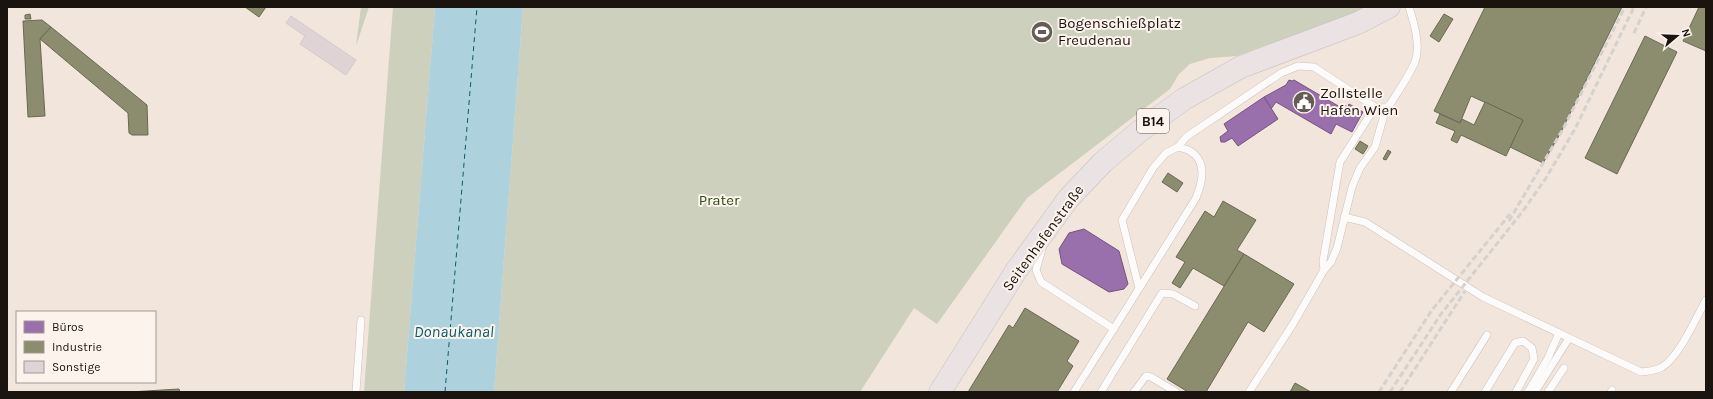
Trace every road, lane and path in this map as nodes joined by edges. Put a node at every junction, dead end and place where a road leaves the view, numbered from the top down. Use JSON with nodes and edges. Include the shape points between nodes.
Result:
{"nodes":[{"id":1,"x":1389,"y":7,"type":"edge"},
{"id":2,"x":1409,"y":7,"type":"edge"},
{"id":3,"x":1375,"y":108,"type":"junction"},
{"id":4,"x":1386,"y":108,"type":"junction"},
{"id":5,"x":1178,"y":147,"type":"junction"},
{"id":6,"x":1083,"y":183,"type":"junction"},
{"id":7,"x":1344,"y":217,"type":"junction"},
{"id":8,"x":1324,"y":270,"type":"junction"},
{"id":9,"x":1139,"y":288,"type":"junction"},
{"id":10,"x":1706,"y":300,"type":"edge"},
{"id":11,"x":1195,"y":306,"type":"dead end"},
{"id":12,"x":362,"y":320,"type":"dead end"},
{"id":13,"x":1114,"y":329,"type":"junction"},
{"id":14,"x":1559,"y":333,"type":"junction"},
{"id":15,"x":1487,"y":335,"type":"dead end"},
{"id":16,"x":1569,"y":338,"type":"junction"},
{"id":17,"x":1564,"y":368,"type":"dead end"},
{"id":18,"x":1105,"y":391,"type":"edge"},
{"id":19,"x":1173,"y":391,"type":"edge"},
{"id":20,"x":356,"y":392,"type":"edge"},
{"id":21,"x":940,"y":392,"type":"edge"},
{"id":22,"x":1074,"y":392,"type":"edge"},
{"id":23,"x":1134,"y":392,"type":"edge"},
{"id":24,"x":1249,"y":392,"type":"edge"},
{"id":25,"x":1451,"y":392,"type":"edge"},
{"id":26,"x":1485,"y":392,"type":"edge"},
{"id":27,"x":1516,"y":392,"type":"edge"},
{"id":28,"x":1528,"y":392,"type":"edge"},
{"id":29,"x":1535,"y":392,"type":"edge"},
{"id":30,"x":1548,"y":392,"type":"edge"}],
"edges":[{"from":1,"to":6,"type":"main road","name":"Seitenhafenstraße","number":"B14","via":[[1358,23],[1240,67],[1184,99],[1140,131],[1103,162]]},
{"from":2,"to":4,"type":"lane","via":[[1416,39],[1415,62]]},
{"from":3,"to":4,"type":"lane"},
{"from":3,"to":5,"type":"lane","via":[[1314,67],[1298,66],[1281,73],[1186,137]]},
{"from":3,"to":8,"type":"lane","via":[[1340,162],[1322,261]]},
{"from":4,"to":7,"type":"lane","via":[[1374,147],[1360,168],[1352,187]]},
{"from":5,"to":9,"type":"lane","via":[[1166,153],[1153,168],[1122,220]]},
{"from":5,"to":9,"type":"lane","via":[[1190,151],[1198,159],[1202,169],[1201,184],[1186,215]]},
{"from":6,"to":13,"type":"lane","via":[[1043,245],[1036,270],[1041,282]]},
{"from":6,"to":21,"type":"main road","name":"Seitenhafenstraße","number":"B14","via":[[1068,199],[1016,271]]},
{"from":7,"to":8,"type":"lane","via":[[1337,248]]},
{"from":7,"to":14,"type":"lane","via":[[1365,222],[1483,298]]},
{"from":8,"to":24,"type":"lane"},
{"from":9,"to":13,"type":"lane"},
{"from":10,"to":16,"type":"lane","via":[[1674,357],[1653,371],[1641,372]]},
{"from":11,"to":18,"type":"lane","via":[[1173,294],[1162,293]]},
{"from":12,"to":20,"type":"lane"},
{"from":13,"to":22,"type":"lane"},
{"from":14,"to":16,"type":"lane"},
{"from":14,"to":28,"type":"lane"},
{"from":15,"to":25,"type":"lane"},
{"from":16,"to":29,"type":"lane"},
{"from":17,"to":30,"type":"lane"},
{"from":19,"to":23,"type":"lane","via":[[1146,376]]},
{"from":26,"to":27,"type":"lane","via":[[1515,343],[1522,341],[1532,348],[1534,359]]}]}
